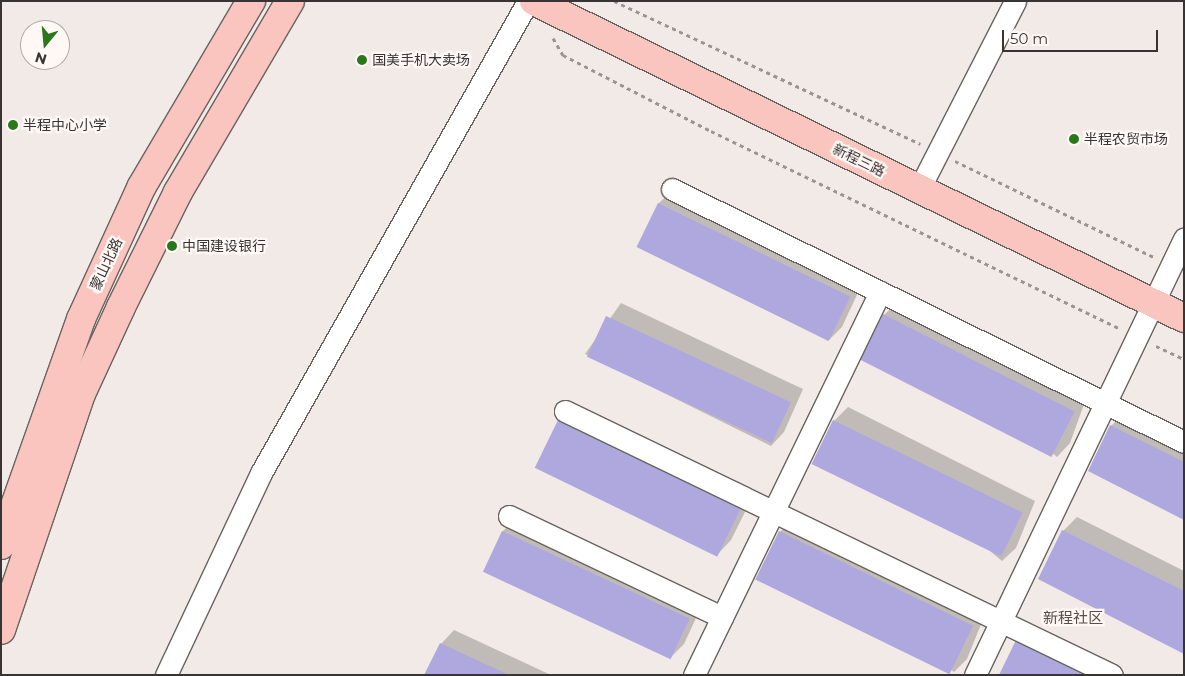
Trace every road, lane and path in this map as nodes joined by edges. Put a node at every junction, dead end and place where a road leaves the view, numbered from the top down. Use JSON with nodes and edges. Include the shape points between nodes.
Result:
{"nodes":[{"id":1,"x":251,"y":1,"type":"edge"},
{"id":2,"x":290,"y":1,"type":"edge"},
{"id":3,"x":528,"y":1,"type":"edge"},
{"id":4,"x":534,"y":1,"type":"edge"},
{"id":5,"x":614,"y":1,"type":"edge"},
{"id":6,"x":1015,"y":1,"type":"edge"},
{"id":7,"x":549,"y":32,"type":"dead end"},
{"id":8,"x":938,"y":152,"type":"junction"},
{"id":9,"x":672,"y":189,"type":"dead end"},
{"id":10,"x":919,"y":189,"type":"junction"},
{"id":11,"x":1184,"y":239,"type":"edge"},
{"id":12,"x":1171,"y":265,"type":"junction"},
{"id":13,"x":880,"y":292,"type":"junction"},
{"id":14,"x":1152,"y":303,"type":"junction"},
{"id":15,"x":1184,"y":318,"type":"edge"},
{"id":16,"x":1136,"y":336,"type":"junction"},
{"id":17,"x":1184,"y":359,"type":"edge"},
{"id":18,"x":1104,"y":403,"type":"junction"},
{"id":19,"x":565,"y":411,"type":"dead end"},
{"id":20,"x":1184,"y":442,"type":"edge"},
{"id":21,"x":772,"y":513,"type":"junction"},
{"id":22,"x":509,"y":516,"type":"dead end"},
{"id":23,"x":1,"y":545,"type":"edge"},
{"id":24,"x":722,"y":617,"type":"junction"},
{"id":25,"x":1000,"y":620,"type":"junction"},
{"id":26,"x":1,"y":630,"type":"edge"},
{"id":27,"x":166,"y":675,"type":"edge"},
{"id":28,"x":694,"y":675,"type":"edge"},
{"id":29,"x":975,"y":675,"type":"edge"},
{"id":30,"x":1112,"y":675,"type":"edge"}],
"edges":[{"from":1,"to":23,"type":"main road","name":"蒙山北路","via":[[142,186],[109,257],[81,319]]},
{"from":2,"to":26,"type":"main road","via":[[178,192],[120,307],[82,394]]},
{"from":3,"to":27,"type":"street","via":[[261,473]]},
{"from":4,"to":10,"type":"main road","name":"新程三路"},
{"from":5,"to":8,"type":"path"},
{"from":6,"to":8,"type":"street"},
{"from":7,"to":16,"type":"path","via":[[563,54],[658,104]]},
{"from":8,"to":10,"type":"street"},
{"from":8,"to":12,"type":"path"},
{"from":9,"to":13,"type":"street"},
{"from":10,"to":14,"type":"main road","name":"新程三路"},
{"from":11,"to":12,"type":"street"},
{"from":12,"to":14,"type":"street"},
{"from":13,"to":18,"type":"street"},
{"from":13,"to":21,"type":"street"},
{"from":14,"to":15,"type":"main road","name":"新程三路"},
{"from":14,"to":16,"type":"street"},
{"from":16,"to":17,"type":"path"},
{"from":16,"to":18,"type":"street"},
{"from":18,"to":20,"type":"street"},
{"from":18,"to":25,"type":"street"},
{"from":19,"to":21,"type":"street"},
{"from":21,"to":24,"type":"street"},
{"from":21,"to":25,"type":"street"},
{"from":22,"to":24,"type":"street"},
{"from":24,"to":28,"type":"street"},
{"from":25,"to":29,"type":"street"},
{"from":25,"to":30,"type":"street"}]}
